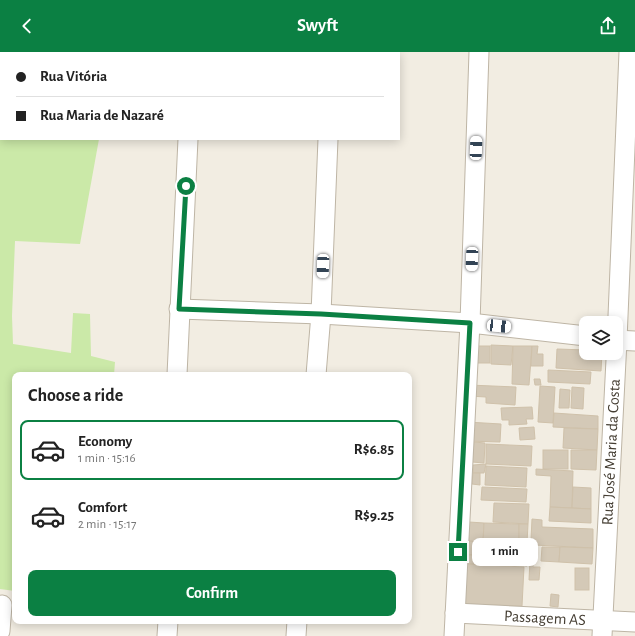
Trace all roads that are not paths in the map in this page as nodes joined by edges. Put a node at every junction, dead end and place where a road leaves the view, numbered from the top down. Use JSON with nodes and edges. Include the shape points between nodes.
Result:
{"nodes":[{"id":1,"x":479,"y":52,"type":"edge"},
{"id":2,"x":629,"y":52,"type":"edge"},
{"id":3,"x":188,"y":140,"type":"edge"},
{"id":4,"x":328,"y":140,"type":"edge"},
{"id":5,"x":179,"y":309,"type":"junction"},
{"id":6,"x":321,"y":314,"type":"junction"},
{"id":7,"x":470,"y":323,"type":"junction"},
{"id":8,"x":579,"y":335,"type":"edge"},
{"id":9,"x":623,"y":340,"type":"edge"},
{"id":10,"x":622,"y":360,"type":"edge"},
{"id":11,"x":177,"y":372,"type":"edge"},
{"id":12,"x":316,"y":372,"type":"edge"},
{"id":13,"x":2,"y":605,"type":"dead end"},
{"id":14,"x":455,"y":613,"type":"junction"},
{"id":15,"x":635,"y":622,"type":"edge"},
{"id":16,"x":168,"y":624,"type":"edge"},
{"id":17,"x":297,"y":624,"type":"edge"},
{"id":18,"x":602,"y":628,"type":"edge"},
{"id":19,"x":0,"y":631,"type":"edge"},
{"id":20,"x":167,"y":636,"type":"edge"},
{"id":21,"x":296,"y":636,"type":"edge"},
{"id":22,"x":454,"y":636,"type":"edge"}],
"edges":[{"from":1,"to":7,"type":"street"},
{"from":2,"to":9,"type":"street","name":"Rua José Maria da Costa"},
{"from":3,"to":5,"type":"street"},
{"from":4,"to":6,"type":"street"},
{"from":5,"to":6,"type":"street"},
{"from":5,"to":11,"type":"street"},
{"from":6,"to":7,"type":"street"},
{"from":6,"to":12,"type":"street"},
{"from":7,"to":8,"type":"street"},
{"from":7,"to":14,"type":"street"},
{"from":10,"to":18,"type":"street","name":"Rua José Maria da Costa"},
{"from":13,"to":19,"type":"street"},
{"from":14,"to":18,"type":"street","name":"Passagem AS"},
{"from":14,"to":22,"type":"street"},
{"from":15,"to":18,"type":"street","name":"Passagem AS"},
{"from":16,"to":20,"type":"street"},
{"from":17,"to":21,"type":"street"}]}
